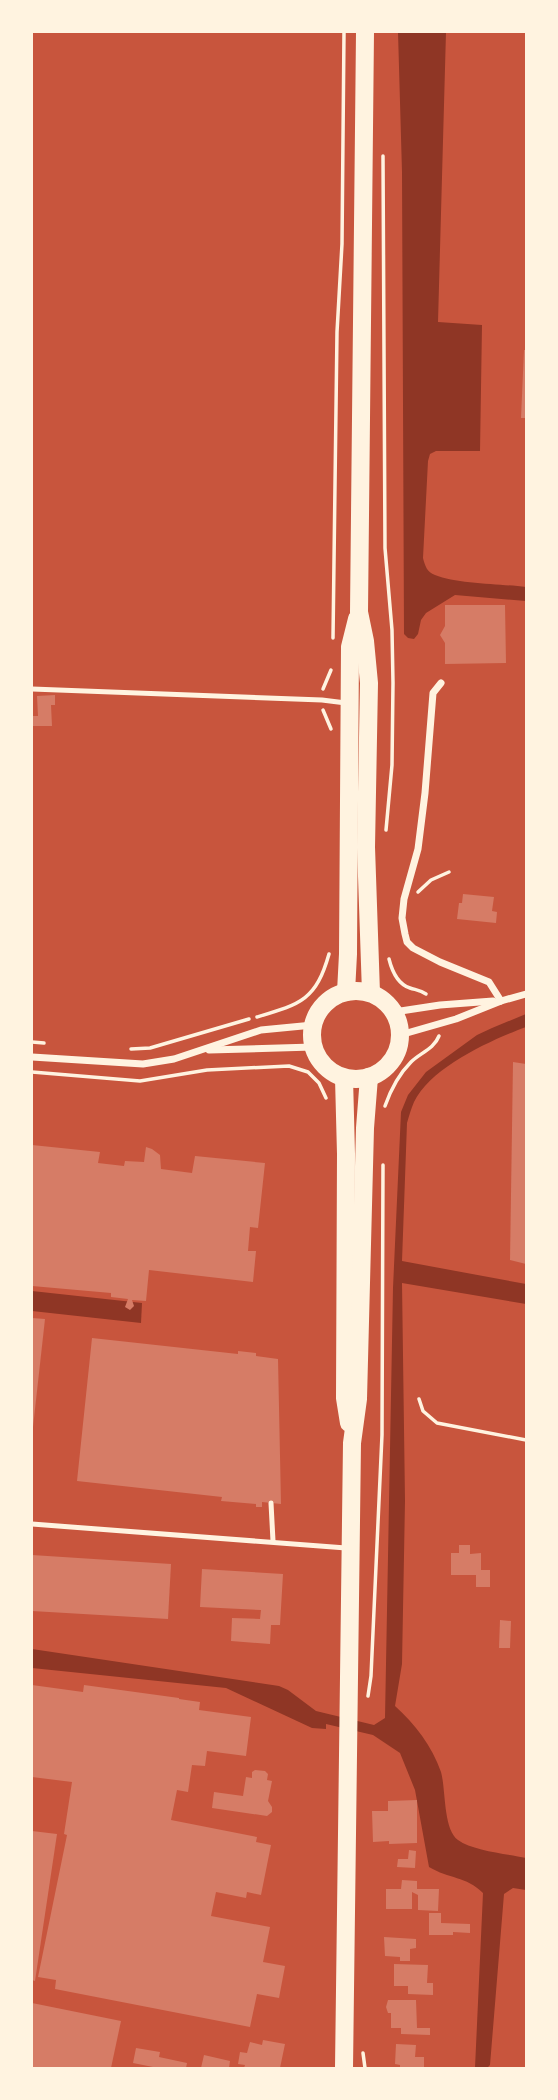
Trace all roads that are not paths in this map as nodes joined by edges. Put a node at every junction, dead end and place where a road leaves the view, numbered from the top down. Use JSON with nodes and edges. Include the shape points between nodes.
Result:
{"nodes":[{"id":1,"x":365,"y":32,"type":"edge"},
{"id":2,"x":441,"y":682,"type":"dead end"},
{"id":3,"x":32,"y":689,"type":"edge"},
{"id":4,"x":359,"y":703,"type":"junction"},
{"id":5,"x":346,"y":992,"type":"junction"},
{"id":6,"x":371,"y":993,"type":"junction"},
{"id":7,"x":527,"y":994,"type":"edge"},
{"id":8,"x":501,"y":1000,"type":"junction"},
{"id":9,"x":394,"y":1012,"type":"junction"},
{"id":10,"x":313,"y":1025,"type":"junction"},
{"id":11,"x":400,"y":1035,"type":"junction"},
{"id":12,"x":313,"y":1047,"type":"junction"},
{"id":13,"x":202,"y":1050,"type":"junction"},
{"id":14,"x":32,"y":1057,"type":"edge"},
{"id":15,"x":369,"y":1077,"type":"junction"},
{"id":16,"x":344,"y":1078,"type":"junction"},
{"id":17,"x":352,"y":1443,"type":"junction"},
{"id":18,"x":271,"y":1503,"type":"dead end"},
{"id":19,"x":32,"y":1524,"type":"edge"},
{"id":20,"x":273,"y":1541,"type":"junction"},
{"id":21,"x":351,"y":1549,"type":"junction"},
{"id":22,"x":344,"y":2068,"type":"edge"}],
"edges":[{"from":1,"to":4,"type":"main road","via":[[359,612],[351,647]]},
{"from":2,"to":8,"type":"street","via":[[433,693],[418,849],[402,918],[407,942],[413,948],[489,982]]},
{"from":3,"to":4,"type":"lane"},
{"from":4,"to":5,"type":"main road"},
{"from":4,"to":6,"type":"main road"},
{"from":5,"to":6,"type":"main road"},
{"from":5,"to":10,"type":"main road","via":[[328,1001]]},
{"from":6,"to":9,"type":"main road"},
{"from":7,"to":8,"type":"street"},
{"from":8,"to":9,"type":"street"},
{"from":8,"to":11,"type":"street"},
{"from":9,"to":11,"type":"main road"},
{"from":10,"to":12,"type":"main road"},
{"from":10,"to":13,"type":"street","via":[[261,1030]]},
{"from":11,"to":15,"type":"main road","via":[[391,1062]]},
{"from":12,"to":13,"type":"street"},
{"from":12,"to":16,"type":"main road","via":[[325,1066]]},
{"from":13,"to":14,"type":"street","via":[[143,1064]]},
{"from":15,"to":16,"type":"main road"},
{"from":15,"to":17,"type":"main road","via":[[358,1399]]},
{"from":16,"to":17,"type":"main road","via":[[345,1398]]},
{"from":17,"to":21,"type":"main road"},
{"from":18,"to":20,"type":"lane"},
{"from":19,"to":20,"type":"lane"},
{"from":20,"to":21,"type":"lane"},
{"from":21,"to":22,"type":"main road"}]}
